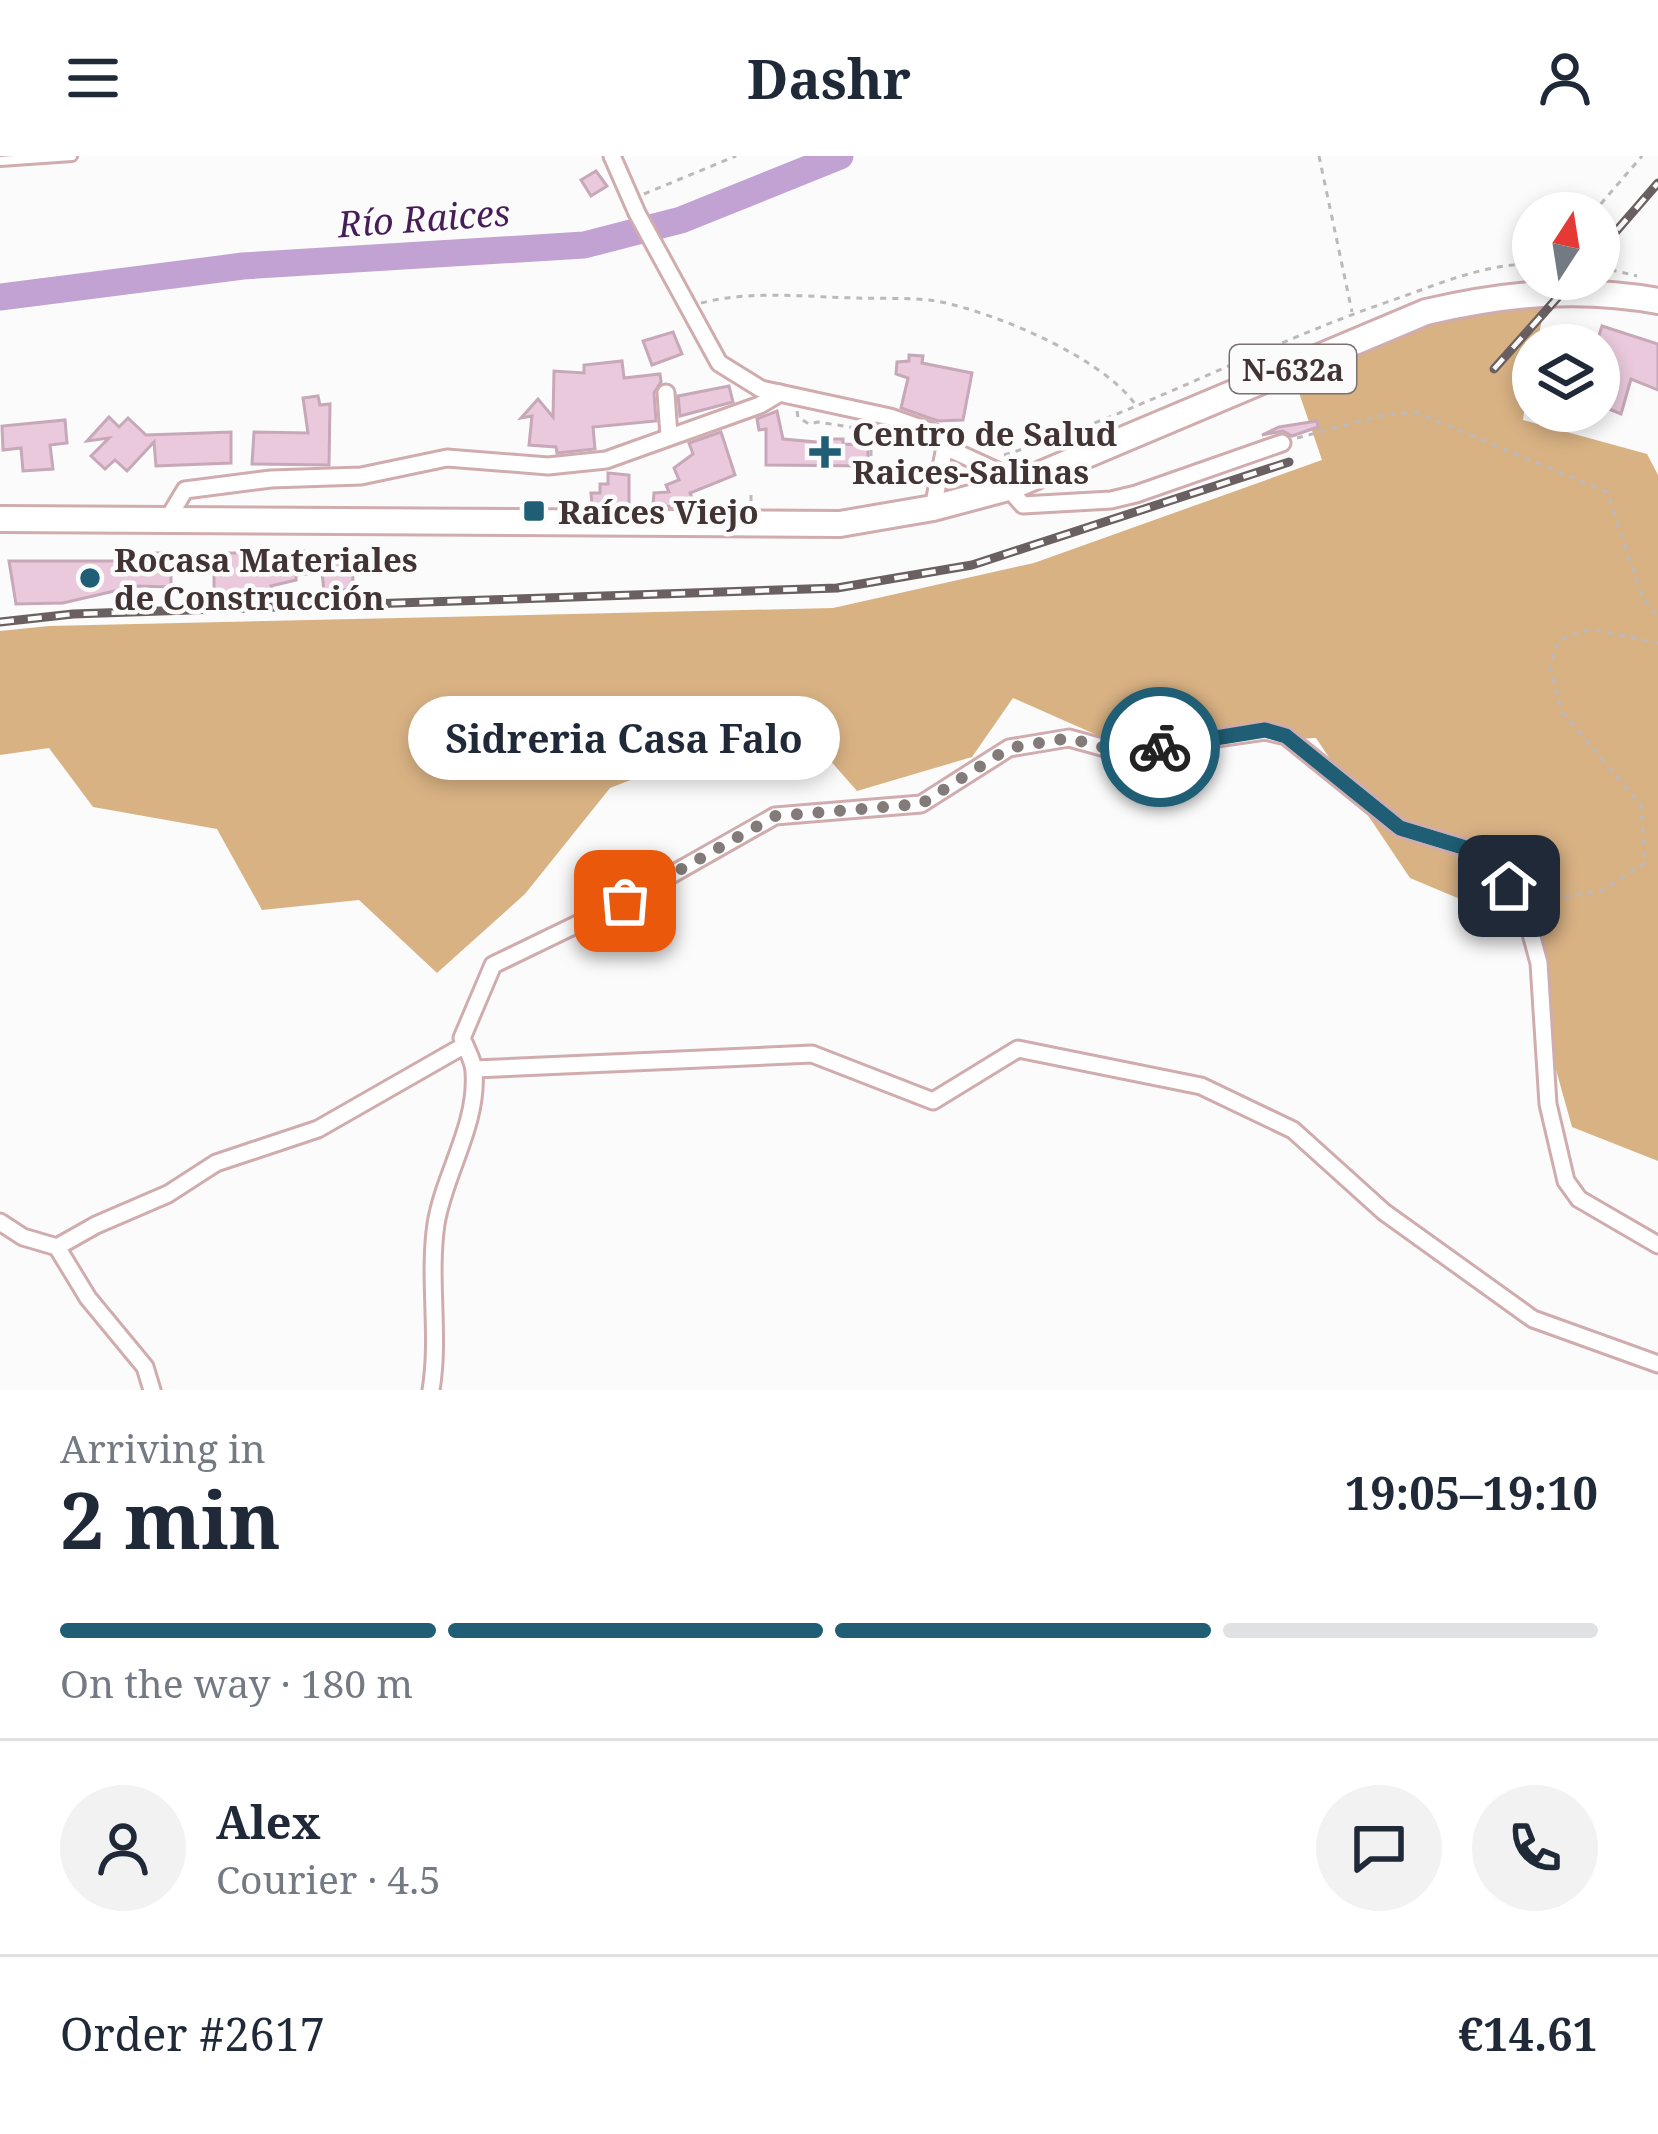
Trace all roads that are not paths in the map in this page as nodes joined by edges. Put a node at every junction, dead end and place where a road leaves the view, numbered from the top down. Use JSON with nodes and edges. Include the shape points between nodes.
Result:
{"nodes":[{"id":1,"x":72,"y":156,"type":"edge"},
{"id":2,"x":612,"y":156,"type":"edge"},
{"id":3,"x":0,"y":161,"type":"edge"},
{"id":4,"x":1658,"y":301,"type":"edge"},
{"id":5,"x":780,"y":393,"type":"junction"},
{"id":6,"x":666,"y":394,"type":"dead end"},
{"id":7,"x":669,"y":436,"type":"junction"},
{"id":8,"x":1282,"y":443,"type":"road end"},
{"id":9,"x":946,"y":447,"type":"junction"},
{"id":10,"x":1007,"y":488,"type":"junction"},
{"id":11,"x":933,"y":508,"type":"junction"},
{"id":12,"x":7,"y":517,"type":"edge"},
{"id":13,"x":166,"y":520,"type":"junction"},
{"id":14,"x":465,"y":1045,"type":"junction"},
{"id":15,"x":475,"y":1069,"type":"junction"},
{"id":16,"x":0,"y":1222,"type":"edge"},
{"id":17,"x":1658,"y":1245,"type":"edge"},
{"id":18,"x":57,"y":1247,"type":"junction"},
{"id":19,"x":1658,"y":1364,"type":"edge"},
{"id":20,"x":152,"y":1390,"type":"edge"},
{"id":21,"x":431,"y":1390,"type":"edge"}],
"edges":[{"from":1,"to":3,"type":"lane"},
{"from":2,"to":5,"type":"street","via":[[719,363]]},
{"from":4,"to":10,"type":"main road","number":"N-632a","via":[[1541,291],[1426,312]]},
{"from":5,"to":7,"type":"street"},
{"from":5,"to":9,"type":"street","via":[[933,432]]},
{"from":6,"to":7,"type":"street"},
{"from":7,"to":13,"type":"street","via":[[606,460],[548,466],[447,458],[361,476],[185,490]]},
{"from":8,"to":10,"type":"street","via":[[1112,500],[1023,505]]},
{"from":9,"to":10,"type":"street","via":[[1004,473]]},
{"from":9,"to":11,"type":"street"},
{"from":10,"to":11,"type":"main road","number":"N-632a"},
{"from":11,"to":13,"type":"main road","number":"N-632a","via":[[810,526]]},
{"from":12,"to":13,"type":"main road","number":"N-632a"},
{"from":14,"to":15,"type":"street"},
{"from":14,"to":17,"type":"street","via":[[493,965],[775,816],[921,804],[1009,748],[1069,738],[1120,752],[1265,730],[1305,748],[1400,828],[1493,860],[1525,912],[1539,963],[1548,1104],[1566,1181],[1579,1199]]},
{"from":14,"to":18,"type":"street","via":[[318,1129],[217,1163]]},
{"from":15,"to":19,"type":"street","via":[[812,1054],[933,1101],[1018,1049],[1201,1086],[1293,1130],[1384,1212],[1533,1319]]},
{"from":15,"to":21,"type":"street","via":[[436,1220]]},
{"from":16,"to":18,"type":"street"},
{"from":18,"to":20,"type":"street","via":[[145,1367]]}]}
